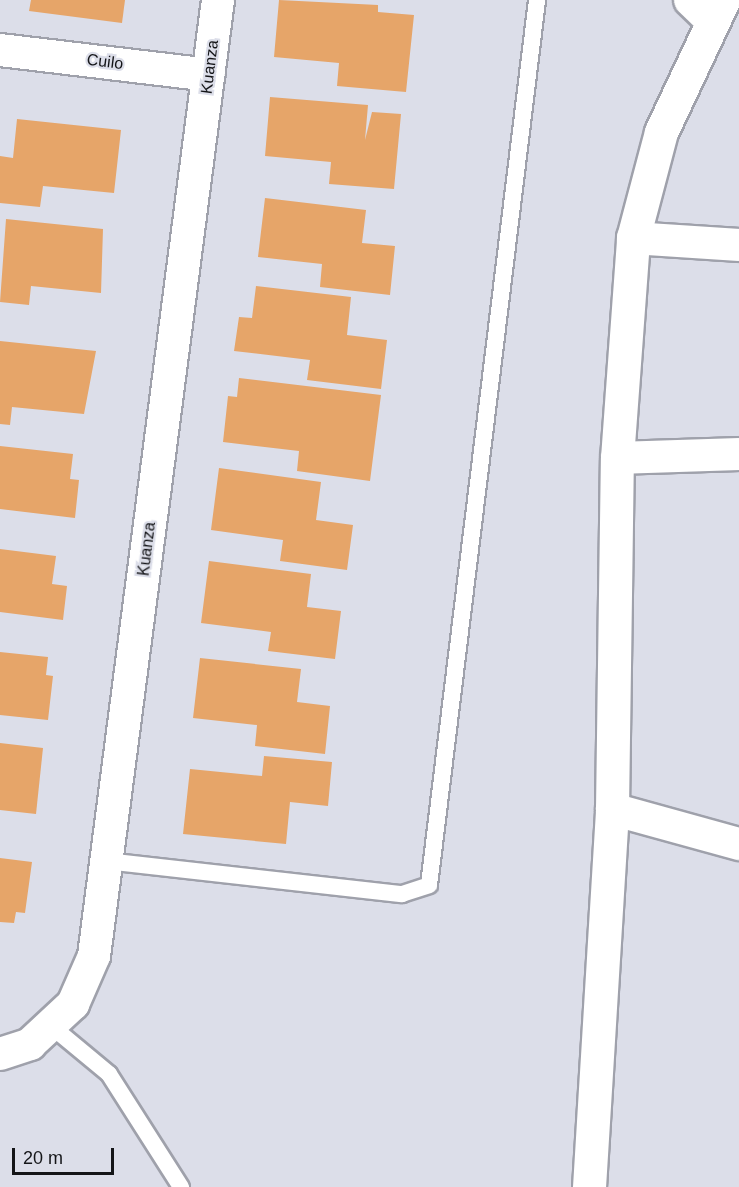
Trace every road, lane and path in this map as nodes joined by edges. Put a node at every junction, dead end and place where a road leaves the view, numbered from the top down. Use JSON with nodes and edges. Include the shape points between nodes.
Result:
{"nodes":[{"id":1,"x":218,"y":0,"type":"edge"},
{"id":2,"x":537,"y":0,"type":"edge"},
{"id":3,"x":708,"y":7,"type":"edge"},
{"id":4,"x":0,"y":50,"type":"edge"},
{"id":5,"x":209,"y":75,"type":"junction"},
{"id":6,"x":633,"y":238,"type":"junction"},
{"id":7,"x":739,"y":245,"type":"edge"},
{"id":8,"x":739,"y":454,"type":"edge"},
{"id":9,"x":617,"y":458,"type":"junction"},
{"id":10,"x":612,"y":809,"type":"junction"},
{"id":11,"x":739,"y":844,"type":"edge"},
{"id":12,"x":106,"y":861,"type":"junction"},
{"id":13,"x":50,"y":1025,"type":"junction"},
{"id":14,"x":0,"y":1054,"type":"edge"},
{"id":15,"x":181,"y":1187,"type":"edge"},
{"id":16,"x":589,"y":1187,"type":"edge"}],
"edges":[{"from":1,"to":5,"type":"street","name":"Kuanza"},
{"from":2,"to":12,"type":"lane","via":[[429,885],[402,894]]},
{"from":3,"to":6,"type":"street","via":[[661,132]]},
{"from":4,"to":5,"type":"street","name":"Cuilo"},
{"from":5,"to":12,"type":"street","name":"Kuanza"},
{"from":6,"to":7,"type":"street"},
{"from":6,"to":9,"type":"street"},
{"from":8,"to":9,"type":"street"},
{"from":9,"to":10,"type":"street"},
{"from":10,"to":11,"type":"street"},
{"from":10,"to":16,"type":"street"},
{"from":12,"to":13,"type":"street","name":"Kuanza","via":[[94,956],[73,1004]]},
{"from":13,"to":14,"type":"street","name":"Kuanza","via":[[30,1044]]},
{"from":13,"to":15,"type":"lane","via":[[109,1074]]}]}
